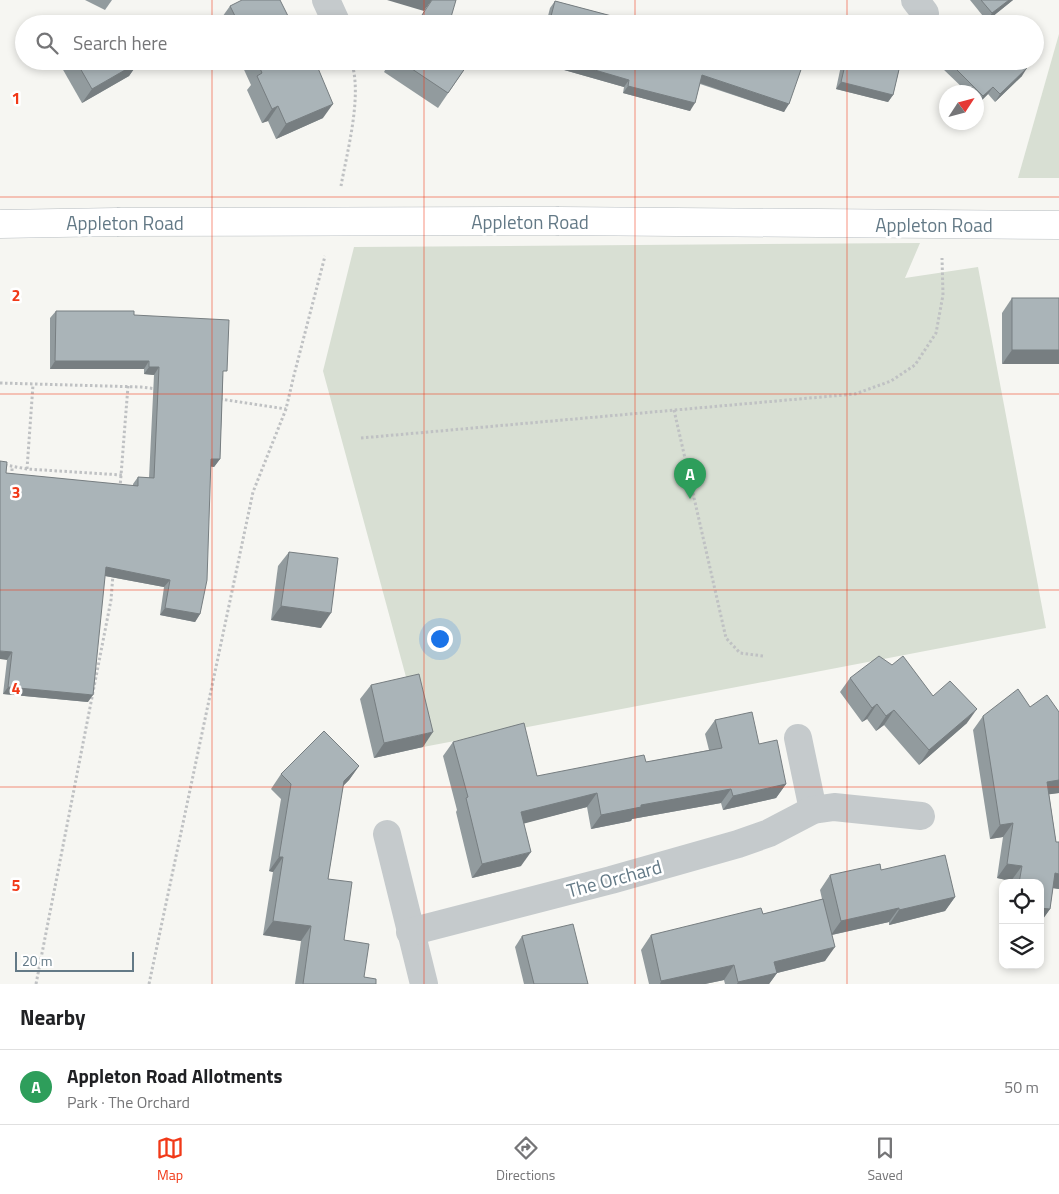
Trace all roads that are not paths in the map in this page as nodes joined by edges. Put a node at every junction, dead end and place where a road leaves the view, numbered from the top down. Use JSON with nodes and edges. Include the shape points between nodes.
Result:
{"nodes":[{"id":1,"x":326,"y":0,"type":"edge"},
{"id":2,"x":333,"y":15,"type":"edge"},
{"id":3,"x":0,"y":224,"type":"edge"},
{"id":4,"x":1059,"y":225,"type":"edge"},
{"id":5,"x":798,"y":738,"type":"dead end"},
{"id":6,"x":812,"y":810,"type":"junction"},
{"id":7,"x":921,"y":816,"type":"dead end"},
{"id":8,"x":387,"y":834,"type":"dead end"},
{"id":9,"x":410,"y":932,"type":"junction"},
{"id":10,"x":424,"y":984,"type":"edge"}],
"edges":[{"from":1,"to":2,"type":"street"},
{"from":3,"to":4,"type":"street","name":"Appleton Road","bridge":true,"via":[[559,221]]},
{"from":5,"to":6,"type":"street"},
{"from":6,"to":7,"type":"street","name":"The Orchard","via":[[834,807]]},
{"from":6,"to":9,"type":"street","name":"The Orchard","via":[[769,833],[738,844]]},
{"from":8,"to":9,"type":"street"},
{"from":9,"to":10,"type":"street"}]}
